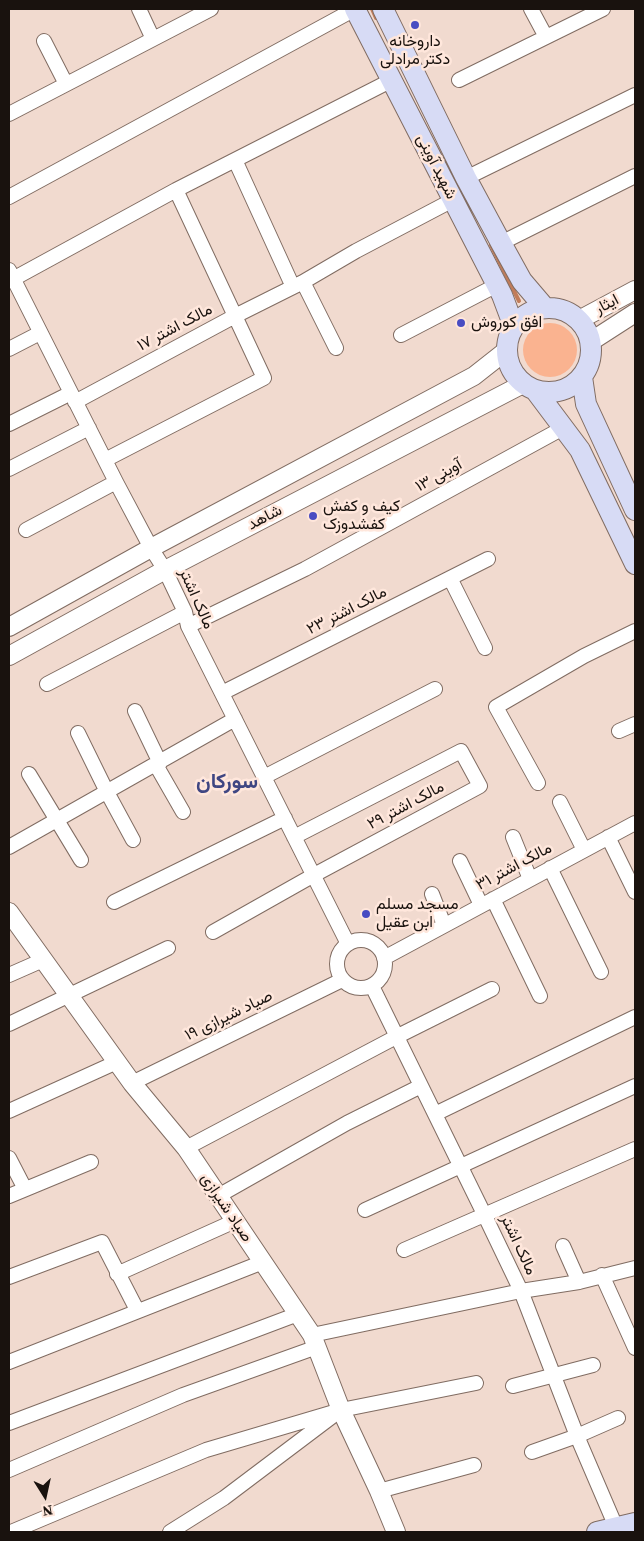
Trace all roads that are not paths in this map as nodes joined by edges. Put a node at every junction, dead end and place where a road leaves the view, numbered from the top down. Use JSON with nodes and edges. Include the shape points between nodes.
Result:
{"nodes":[{"id":1,"x":139,"y":9,"type":"edge"},
{"id":2,"x":355,"y":9,"type":"edge"},
{"id":3,"x":385,"y":9,"type":"edge"},
{"id":4,"x":531,"y":9,"type":"edge"},
{"id":5,"x":603,"y":9,"type":"edge"},
{"id":6,"x":204,"y":10,"type":"edge"},
{"id":7,"x":546,"y":36,"type":"junction"},
{"id":8,"x":153,"y":38,"type":"junction"},
{"id":9,"x":44,"y":41,"type":"dead end"},
{"id":10,"x":392,"y":80,"type":"junction"},
{"id":11,"x":459,"y":80,"type":"dead end"},
{"id":12,"x":66,"y":84,"type":"junction"},
{"id":13,"x":635,"y":95,"type":"edge"},
{"id":14,"x":9,"y":114,"type":"edge"},
{"id":15,"x":235,"y":160,"type":"junction"},
{"id":16,"x":635,"y":176,"type":"edge"},
{"id":17,"x":466,"y":178,"type":"junction"},
{"id":18,"x":176,"y":190,"type":"junction"},
{"id":19,"x":9,"y":197,"type":"edge"},
{"id":20,"x":453,"y":200,"type":"junction"},
{"id":21,"x":501,"y":243,"type":"junction"},
{"id":22,"x":12,"y":283,"type":"edge"},
{"id":23,"x":298,"y":284,"type":"junction"},
{"id":24,"x":497,"y":285,"type":"junction"},
{"id":25,"x":635,"y":290,"type":"edge"},
{"id":26,"x":545,"y":308,"type":"junction"},
{"id":27,"x":635,"y":313,"type":"edge"},
{"id":28,"x":234,"y":316,"type":"junction"},
{"id":29,"x":579,"y":320,"type":"junction"},
{"id":30,"x":514,"y":327,"type":"junction"},
{"id":31,"x":40,"y":333,"type":"junction"},
{"id":32,"x":401,"y":335,"type":"dead end"},
{"id":33,"x":590,"y":342,"type":"junction"},
{"id":34,"x":336,"y":348,"type":"dead end"},
{"id":35,"x":9,"y":349,"type":"edge"},
{"id":36,"x":507,"y":350,"type":"junction"},
{"id":37,"x":582,"y":377,"type":"junction"},
{"id":38,"x":529,"y":387,"type":"junction"},
{"id":39,"x":73,"y":397,"type":"junction"},
{"id":40,"x":9,"y":424,"type":"edge"},
{"id":41,"x":88,"y":428,"type":"junction"},
{"id":42,"x":563,"y":428,"type":"junction"},
{"id":43,"x":105,"y":460,"type":"junction"},
{"id":44,"x":9,"y":469,"type":"edge"},
{"id":45,"x":116,"y":482,"type":"junction"},
{"id":46,"x":635,"y":507,"type":"edge"},
{"id":47,"x":26,"y":530,"type":"dead end"},
{"id":48,"x":151,"y":548,"type":"junction"},
{"id":49,"x":488,"y":559,"type":"dead end"},
{"id":50,"x":635,"y":564,"type":"edge"},
{"id":51,"x":165,"y":570,"type":"junction"},
{"id":52,"x":450,"y":578,"type":"junction"},
{"id":53,"x":185,"y":612,"type":"junction"},
{"id":54,"x":188,"y":626,"type":"junction"},
{"id":55,"x":9,"y":627,"type":"edge"},
{"id":56,"x":635,"y":631,"type":"edge"},
{"id":57,"x":485,"y":648,"type":"dead end"},
{"id":58,"x":9,"y":656,"type":"edge"},
{"id":59,"x":47,"y":684,"type":"dead end"},
{"id":60,"x":435,"y":689,"type":"dead end"},
{"id":61,"x":222,"y":693,"type":"junction"},
{"id":62,"x":135,"y":711,"type":"dead end"},
{"id":63,"x":235,"y":719,"type":"junction"},
{"id":64,"x":635,"y":724,"type":"edge"},
{"id":65,"x":619,"y":731,"type":"dead end"},
{"id":66,"x":78,"y":733,"type":"dead end"},
{"id":67,"x":158,"y":764,"type":"junction"},
{"id":68,"x":30,"y":774,"type":"dead end"},
{"id":69,"x":264,"y":777,"type":"junction"},
{"id":70,"x":538,"y":783,"type":"dead end"},
{"id":71,"x":107,"y":792,"type":"junction"},
{"id":72,"x":560,"y":802,"type":"dead end"},
{"id":73,"x":183,"y":812,"type":"dead end"},
{"id":74,"x":285,"y":818,"type":"junction"},
{"id":75,"x":57,"y":820,"type":"junction"},
{"id":76,"x":635,"y":823,"type":"edge"},
{"id":77,"x":294,"y":837,"type":"junction"},
{"id":78,"x":513,"y":837,"type":"dead end"},
{"id":79,"x":608,"y":837,"type":"junction"},
{"id":80,"x":133,"y":840,"type":"dead end"},
{"id":81,"x":9,"y":847,"type":"edge"},
{"id":82,"x":584,"y":850,"type":"junction"},
{"id":83,"x":81,"y":860,"type":"dead end"},
{"id":84,"x":460,"y":861,"type":"dead end"},
{"id":85,"x":550,"y":868,"type":"junction"},
{"id":86,"x":314,"y":875,"type":"junction"},
{"id":87,"x":530,"y":878,"type":"junction"},
{"id":88,"x":635,"y":892,"type":"edge"},
{"id":89,"x":432,"y":894,"type":"dead end"},
{"id":90,"x":114,"y":902,"type":"dead end"},
{"id":91,"x":487,"y":902,"type":"junction"},
{"id":92,"x":9,"y":912,"type":"edge"},
{"id":93,"x":444,"y":925,"type":"junction"},
{"id":94,"x":213,"y":932,"type":"dead end"},
{"id":95,"x":348,"y":944,"type":"junction"},
{"id":96,"x":168,"y":948,"type":"dead end"},
{"id":97,"x":384,"y":958,"type":"junction"},
{"id":98,"x":43,"y":960,"type":"junction"},
{"id":99,"x":601,"y":972,"type":"dead end"},
{"id":100,"x":9,"y":975,"type":"edge"},
{"id":101,"x":342,"y":980,"type":"junction"},
{"id":102,"x":372,"y":986,"type":"junction"},
{"id":103,"x":492,"y":989,"type":"dead end"},
{"id":104,"x":69,"y":996,"type":"junction"},
{"id":105,"x":540,"y":996,"type":"dead end"},
{"id":106,"x":635,"y":1017,"type":"edge"},
{"id":107,"x":9,"y":1024,"type":"edge"},
{"id":108,"x":396,"y":1037,"type":"junction"},
{"id":109,"x":117,"y":1062,"type":"junction"},
{"id":110,"x":132,"y":1083,"type":"junction"},
{"id":111,"x":421,"y":1086,"type":"junction"},
{"id":112,"x":635,"y":1086,"type":"edge"},
{"id":113,"x":9,"y":1111,"type":"edge"},
{"id":114,"x":435,"y":1114,"type":"junction"},
{"id":115,"x":186,"y":1148,"type":"junction"},
{"id":116,"x":635,"y":1150,"type":"edge"},
{"id":117,"x":9,"y":1158,"type":"edge"},
{"id":118,"x":91,"y":1162,"type":"dead end"},
{"id":119,"x":461,"y":1166,"type":"junction"},
{"id":120,"x":25,"y":1189,"type":"junction"},
{"id":121,"x":9,"y":1196,"type":"edge"},
{"id":122,"x":218,"y":1196,"type":"junction"},
{"id":123,"x":365,"y":1210,"type":"dead end"},
{"id":124,"x":485,"y":1216,"type":"junction"},
{"id":125,"x":235,"y":1221,"type":"junction"},
{"id":126,"x":562,"y":1246,"type":"dead end"},
{"id":127,"x":404,"y":1250,"type":"dead end"},
{"id":128,"x":263,"y":1262,"type":"junction"},
{"id":129,"x":635,"y":1268,"type":"edge"},
{"id":130,"x":117,"y":1274,"type":"junction"},
{"id":131,"x":602,"y":1275,"type":"junction"},
{"id":132,"x":9,"y":1277,"type":"edge"},
{"id":133,"x":579,"y":1282,"type":"junction"},
{"id":134,"x":521,"y":1291,"type":"junction"},
{"id":135,"x":137,"y":1310,"type":"junction"},
{"id":136,"x":298,"y":1314,"type":"junction"},
{"id":137,"x":314,"y":1341,"type":"junction"},
{"id":138,"x":635,"y":1348,"type":"edge"},
{"id":139,"x":9,"y":1362,"type":"edge"},
{"id":140,"x":593,"y":1365,"type":"dead end"},
{"id":141,"x":553,"y":1375,"type":"junction"},
{"id":142,"x":476,"y":1383,"type":"dead end"},
{"id":143,"x":513,"y":1386,"type":"dead end"},
{"id":144,"x":341,"y":1410,"type":"junction"},
{"id":145,"x":618,"y":1418,"type":"dead end"},
{"id":146,"x":9,"y":1423,"type":"edge"},
{"id":147,"x":577,"y":1436,"type":"junction"},
{"id":148,"x":532,"y":1452,"type":"dead end"},
{"id":149,"x":474,"y":1465,"type":"dead end"},
{"id":150,"x":9,"y":1470,"type":"edge"},
{"id":151,"x":379,"y":1491,"type":"junction"},
{"id":152,"x":635,"y":1523,"type":"edge"},
{"id":153,"x":606,"y":1530,"type":"edge"},
{"id":154,"x":11,"y":1532,"type":"edge"},
{"id":155,"x":170,"y":1532,"type":"edge"},
{"id":156,"x":396,"y":1532,"type":"edge"}],
"edges":[{"from":1,"to":8,"type":"street"},
{"from":2,"to":10,"type":"main road","name":"شهید آوینی"},
{"from":2,"to":19,"type":"street"},
{"from":3,"to":17,"type":"main road","name":"شهید آوینی"},
{"from":4,"to":7,"type":"street"},
{"from":5,"to":7,"type":"street"},
{"from":6,"to":8,"type":"street"},
{"from":7,"to":11,"type":"street"},
{"from":8,"to":12,"type":"street"},
{"from":9,"to":12,"type":"street"},
{"from":10,"to":15,"type":"street"},
{"from":10,"to":20,"type":"main road","name":"شهید آوینی"},
{"from":12,"to":14,"type":"street"},
{"from":13,"to":17,"type":"street"},
{"from":15,"to":18,"type":"street"},
{"from":15,"to":23,"type":"street"},
{"from":16,"to":21,"type":"street"},
{"from":17,"to":21,"type":"main road","name":"شهید آوینی"},
{"from":18,"to":22,"type":"street"},
{"from":18,"to":28,"type":"street"},
{"from":20,"to":23,"type":"street","name":"مالک اشتر ۱۷"},
{"from":20,"to":24,"type":"main road","name":"شهید آوینی"},
{"from":21,"to":26,"type":"main road","name":"شهید آوینی","via":[[522,281]]},
{"from":22,"to":31,"type":"street","name":"مالک اشتر"},
{"from":23,"to":28,"type":"street","name":"مالک اشتر ۱۷"},
{"from":23,"to":34,"type":"street"},
{"from":24,"to":30,"type":"main road","name":"شهید آوینی"},
{"from":24,"to":32,"type":"street"},
{"from":25,"to":29,"type":"street","name":"ایثار"},
{"from":26,"to":29,"type":"main road","via":[[558,309]]},
{"from":26,"to":30,"type":"main road","via":[[533,311]]},
{"from":27,"to":33,"type":"street","name":"ایثار"},
{"from":28,"to":39,"type":"street","name":"مالک اشتر ۱۷"},
{"from":28,"to":43,"type":"street","via":[[264,378]]},
{"from":29,"to":33,"type":"main road"},
{"from":30,"to":36,"type":"main road","via":[[508,338]]},
{"from":31,"to":35,"type":"street"},
{"from":31,"to":39,"type":"street","name":"مالک اشتر"},
{"from":33,"to":37,"type":"main road","via":[[591,354]]},
{"from":36,"to":38,"type":"main road","via":[[511,369]]},
{"from":36,"to":48,"type":"street","name":"شاهد","via":[[474,376]]},
{"from":37,"to":38,"type":"main road","via":[[561,391],[548,392]]},
{"from":37,"to":46,"type":"main road","via":[[586,404]]},
{"from":38,"to":42,"type":"main road"},
{"from":38,"to":51,"type":"street","name":"شاهد"},
{"from":39,"to":40,"type":"street","name":"مالک اشتر ۱۷"},
{"from":39,"to":41,"type":"street","name":"مالک اشتر"},
{"from":41,"to":43,"type":"street","name":"مالک اشتر"},
{"from":41,"to":44,"type":"street"},
{"from":42,"to":50,"type":"main road","via":[[580,450]]},
{"from":42,"to":54,"type":"street","name":"آوینی ۱۳","via":[[305,569]]},
{"from":43,"to":45,"type":"street","name":"مالک اشتر"},
{"from":45,"to":47,"type":"street"},
{"from":45,"to":48,"type":"street","name":"مالک اشتر"},
{"from":48,"to":51,"type":"street","name":"مالک اشتر"},
{"from":48,"to":55,"type":"street","name":"شاهد"},
{"from":49,"to":52,"type":"street","name":"مالک اشتر ۲۳"},
{"from":51,"to":53,"type":"street","name":"مالک اشتر"},
{"from":51,"to":58,"type":"street","name":"شاهد"},
{"from":52,"to":57,"type":"street"},
{"from":52,"to":61,"type":"street","name":"مالک اشتر ۲۳"},
{"from":53,"to":54,"type":"street","name":"مالک اشتر"},
{"from":53,"to":59,"type":"street"},
{"from":54,"to":61,"type":"street","name":"مالک اشتر"},
{"from":56,"to":70,"type":"street","via":[[584,656],[496,707]]},
{"from":60,"to":69,"type":"street"},
{"from":61,"to":63,"type":"street","name":"مالک اشتر"},
{"from":62,"to":67,"type":"street"},
{"from":63,"to":67,"type":"street"},
{"from":63,"to":69,"type":"street","name":"مالک اشتر"},
{"from":64,"to":65,"type":"street"},
{"from":66,"to":71,"type":"street"},
{"from":67,"to":71,"type":"street"},
{"from":67,"to":73,"type":"street"},
{"from":68,"to":75,"type":"street"},
{"from":69,"to":74,"type":"street","name":"مالک اشتر"},
{"from":71,"to":75,"type":"street"},
{"from":71,"to":80,"type":"street"},
{"from":72,"to":82,"type":"street"},
{"from":74,"to":77,"type":"street","name":"مالک اشتر"},
{"from":74,"to":90,"type":"street"},
{"from":75,"to":81,"type":"street"},
{"from":75,"to":83,"type":"street"},
{"from":76,"to":79,"type":"street","name":"مالک اشتر ۳۱"},
{"from":77,"to":86,"type":"street","name":"مالک اشتر"},
{"from":77,"to":86,"type":"street","name":"مالک اشتر ۲۹","via":[[461,751],[480,786]]},
{"from":78,"to":87,"type":"street"},
{"from":79,"to":82,"type":"street","name":"مالک اشتر ۳۱"},
{"from":79,"to":88,"type":"street"},
{"from":82,"to":85,"type":"street","name":"مالک اشتر ۳۱"},
{"from":84,"to":91,"type":"street"},
{"from":85,"to":87,"type":"street","name":"مالک اشتر ۳۱"},
{"from":85,"to":99,"type":"street"},
{"from":86,"to":94,"type":"street"},
{"from":86,"to":95,"type":"street","name":"مالک اشتر"},
{"from":87,"to":91,"type":"street","name":"مالک اشتر ۳۱"},
{"from":89,"to":93,"type":"street"},
{"from":91,"to":93,"type":"street","name":"مالک اشتر ۳۱"},
{"from":91,"to":105,"type":"street"},
{"from":92,"to":98,"type":"street","name":"صیاد شیرازی"},
{"from":93,"to":97,"type":"street","name":"مالک اشتر ۳۱"},
{"from":95,"to":97,"type":"street","via":[[362,940],[370,942]]},
{"from":95,"to":101,"type":"street","via":[[342,949],[336,964]]},
{"from":96,"to":104,"type":"street"},
{"from":97,"to":102,"type":"street","via":[[382,977]]},
{"from":98,"to":100,"type":"street"},
{"from":98,"to":104,"type":"street","name":"صیاد شیرازی"},
{"from":101,"to":102,"type":"street","via":[[356,988]]},
{"from":101,"to":110,"type":"street","name":"صیاد شیرازی ۱۹"},
{"from":102,"to":108,"type":"street","name":"مالک اشتر"},
{"from":103,"to":108,"type":"street"},
{"from":104,"to":107,"type":"street"},
{"from":104,"to":109,"type":"street","name":"صیاد شیرازی"},
{"from":106,"to":114,"type":"street"},
{"from":108,"to":111,"type":"street","name":"مالک اشتر"},
{"from":108,"to":115,"type":"street"},
{"from":109,"to":110,"type":"street","name":"صیاد شیرازی"},
{"from":109,"to":113,"type":"street"},
{"from":110,"to":115,"type":"street","name":"صیاد شیرازی"},
{"from":111,"to":114,"type":"street","name":"مالک اشتر"},
{"from":111,"to":122,"type":"street"},
{"from":112,"to":119,"type":"street"},
{"from":114,"to":119,"type":"street","name":"مالک اشتر"},
{"from":115,"to":122,"type":"street","name":"صیاد شیرازی"},
{"from":116,"to":124,"type":"street"},
{"from":117,"to":120,"type":"street"},
{"from":118,"to":120,"type":"street"},
{"from":119,"to":123,"type":"street"},
{"from":119,"to":124,"type":"street","name":"مالک اشتر"},
{"from":120,"to":121,"type":"street"},
{"from":122,"to":125,"type":"street","name":"صیاد شیرازی"},
{"from":124,"to":127,"type":"street"},
{"from":124,"to":134,"type":"street","name":"مالک اشتر"},
{"from":125,"to":128,"type":"street","name":"صیاد شیرازی"},
{"from":125,"to":130,"type":"street"},
{"from":126,"to":133,"type":"street"},
{"from":128,"to":135,"type":"street"},
{"from":128,"to":136,"type":"street","name":"صیاد شیرازی"},
{"from":129,"to":131,"type":"street"},
{"from":130,"to":132,"type":"street","via":[[102,1242]]},
{"from":130,"to":135,"type":"street"},
{"from":131,"to":133,"type":"street"},
{"from":131,"to":138,"type":"street"},
{"from":133,"to":134,"type":"street"},
{"from":134,"to":137,"type":"street"},
{"from":134,"to":141,"type":"street","name":"مالک اشتر"},
{"from":135,"to":139,"type":"street"},
{"from":136,"to":137,"type":"street","name":"صیاد شیرازی"},
{"from":136,"to":146,"type":"street"},
{"from":137,"to":144,"type":"street","name":"صیاد شیرازی"},
{"from":137,"to":150,"type":"street"},
{"from":140,"to":141,"type":"street"},
{"from":141,"to":143,"type":"street"},
{"from":141,"to":147,"type":"street","name":"مالک اشتر"},
{"from":142,"to":144,"type":"street"},
{"from":144,"to":151,"type":"street","name":"صیاد شیرازی"},
{"from":144,"to":154,"type":"street","via":[[206,1450]]},
{"from":144,"to":155,"type":"street","via":[[224,1498]]},
{"from":145,"to":147,"type":"street"},
{"from":147,"to":148,"type":"street"},
{"from":147,"to":153,"type":"street","name":"مالک اشتر"},
{"from":149,"to":151,"type":"street"},
{"from":151,"to":156,"type":"street","name":"صیاد شیرازی"},
{"from":152,"to":153,"type":"main road"}]}
